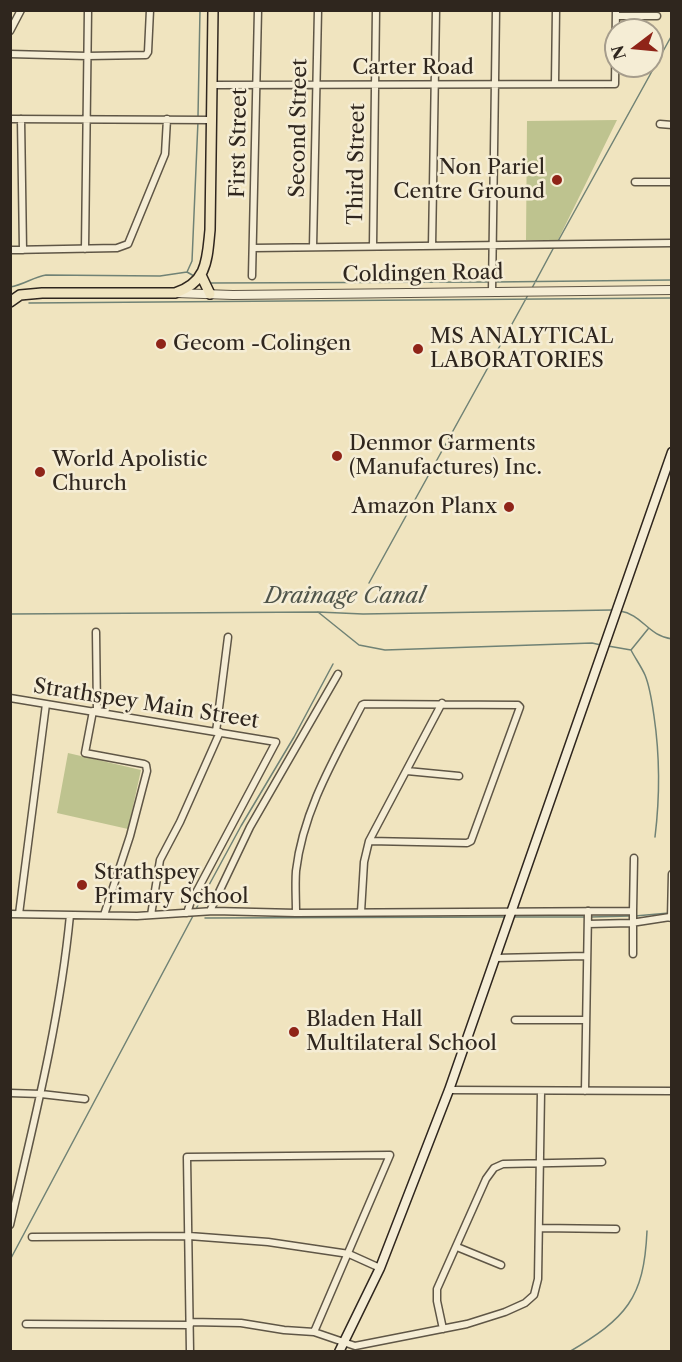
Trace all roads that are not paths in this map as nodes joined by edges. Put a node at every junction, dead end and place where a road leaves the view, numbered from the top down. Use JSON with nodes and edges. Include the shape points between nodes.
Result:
{"nodes":[{"id":1,"x":21,"y":10,"type":"edge"},
{"id":2,"x":88,"y":10,"type":"edge"},
{"id":3,"x":150,"y":10,"type":"edge"},
{"id":4,"x":213,"y":10,"type":"edge"},
{"id":5,"x":258,"y":10,"type":"edge"},
{"id":6,"x":318,"y":10,"type":"edge"},
{"id":7,"x":376,"y":10,"type":"edge"},
{"id":8,"x":436,"y":10,"type":"edge"},
{"id":9,"x":496,"y":10,"type":"edge"},
{"id":10,"x":556,"y":10,"type":"edge"},
{"id":11,"x":616,"y":13,"type":"edge"},
{"id":12,"x":657,"y":16,"type":"dead end"},
{"id":13,"x":10,"y":31,"type":"edge"},
{"id":14,"x":10,"y":54,"type":"edge"},
{"id":15,"x":87,"y":56,"type":"junction"},
{"id":16,"x":555,"y":83,"type":"junction"},
{"id":17,"x":375,"y":84,"type":"junction"},
{"id":18,"x":435,"y":84,"type":"junction"},
{"id":19,"x":495,"y":84,"type":"junction"},
{"id":20,"x":212,"y":85,"type":"junction"},
{"id":21,"x":256,"y":85,"type":"junction"},
{"id":22,"x":316,"y":85,"type":"junction"},
{"id":23,"x":10,"y":119,"type":"edge"},
{"id":24,"x":21,"y":119,"type":"junction"},
{"id":25,"x":85,"y":119,"type":"junction"},
{"id":26,"x":167,"y":119,"type":"junction"},
{"id":27,"x":211,"y":120,"type":"junction"},
{"id":28,"x":660,"y":124,"type":"dead end"},
{"id":29,"x":672,"y":125,"type":"edge"},
{"id":30,"x":635,"y":182,"type":"dead end"},
{"id":31,"x":672,"y":182,"type":"edge"},
{"id":32,"x":672,"y":243,"type":"edge"},
{"id":33,"x":493,"y":245,"type":"junction"},
{"id":34,"x":373,"y":246,"type":"junction"},
{"id":35,"x":432,"y":246,"type":"junction"},
{"id":36,"x":313,"y":247,"type":"junction"},
{"id":37,"x":253,"y":248,"type":"junction"},
{"id":38,"x":85,"y":249,"type":"junction"},
{"id":39,"x":10,"y":250,"type":"edge"},
{"id":40,"x":22,"y":250,"type":"junction"},
{"id":41,"x":201,"y":275,"type":"junction"},
{"id":42,"x":252,"y":276,"type":"dead end"},
{"id":43,"x":492,"y":286,"type":"junction"},
{"id":44,"x":672,"y":290,"type":"edge"},
{"id":45,"x":175,"y":293,"type":"junction"},
{"id":46,"x":210,"y":294,"type":"junction"},
{"id":47,"x":10,"y":302,"type":"edge"},
{"id":48,"x":672,"y":452,"type":"edge"},
{"id":49,"x":96,"y":632,"type":"dead end"},
{"id":50,"x":228,"y":637,"type":"dead end"},
{"id":51,"x":338,"y":674,"type":"dead end"},
{"id":52,"x":10,"y":698,"type":"edge"},
{"id":53,"x":442,"y":703,"type":"junction"},
{"id":54,"x":46,"y":704,"type":"junction"},
{"id":55,"x":95,"y":711,"type":"junction"},
{"id":56,"x":218,"y":732,"type":"junction"},
{"id":57,"x":407,"y":771,"type":"junction"},
{"id":58,"x":459,"y":776,"type":"dead end"},
{"id":59,"x":369,"y":841,"type":"junction"},
{"id":60,"x":634,"y":858,"type":"dead end"},
{"id":61,"x":672,"y":874,"type":"edge"},
{"id":62,"x":210,"y":911,"type":"junction"},
{"id":63,"x":512,"y":911,"type":"junction"},
{"id":64,"x":588,"y":911,"type":"junction"},
{"id":65,"x":633,"y":911,"type":"junction"},
{"id":66,"x":360,"y":912,"type":"junction"},
{"id":67,"x":187,"y":913,"type":"junction"},
{"id":68,"x":296,"y":913,"type":"junction"},
{"id":69,"x":10,"y":914,"type":"edge"},
{"id":70,"x":20,"y":914,"type":"junction"},
{"id":71,"x":70,"y":915,"type":"junction"},
{"id":72,"x":104,"y":915,"type":"junction"},
{"id":73,"x":151,"y":915,"type":"junction"},
{"id":74,"x":671,"y":918,"type":"edge"},
{"id":75,"x":633,"y":923,"type":"junction"},
{"id":76,"x":588,"y":924,"type":"junction"},
{"id":77,"x":633,"y":954,"type":"dead end"},
{"id":78,"x":586,"y":956,"type":"junction"},
{"id":79,"x":495,"y":958,"type":"junction"},
{"id":80,"x":515,"y":1020,"type":"dead end"},
{"id":81,"x":585,"y":1020,"type":"junction"},
{"id":82,"x":449,"y":1090,"type":"junction"},
{"id":83,"x":585,"y":1091,"type":"junction"},
{"id":84,"x":672,"y":1091,"type":"edge"},
{"id":85,"x":541,"y":1092,"type":"junction"},
{"id":86,"x":10,"y":1093,"type":"edge"},
{"id":87,"x":41,"y":1094,"type":"junction"},
{"id":88,"x":86,"y":1099,"type":"dead end"},
{"id":89,"x":539,"y":1162,"type":"junction"},
{"id":90,"x":602,"y":1162,"type":"dead end"},
{"id":91,"x":10,"y":1225,"type":"edge"},
{"id":92,"x":540,"y":1228,"type":"junction"},
{"id":93,"x":616,"y":1228,"type":"dead end"},
{"id":94,"x":189,"y":1236,"type":"junction"},
{"id":95,"x":32,"y":1237,"type":"dead end"},
{"id":96,"x":457,"y":1247,"type":"junction"},
{"id":97,"x":349,"y":1254,"type":"junction"},
{"id":98,"x":501,"y":1265,"type":"dead end"},
{"id":99,"x":380,"y":1268,"type":"junction"},
{"id":100,"x":26,"y":1324,"type":"dead end"},
{"id":101,"x":190,"y":1324,"type":"junction"},
{"id":102,"x":443,"y":1329,"type":"junction"},
{"id":103,"x":314,"y":1332,"type":"junction"},
{"id":104,"x":344,"y":1341,"type":"junction"},
{"id":105,"x":190,"y":1352,"type":"edge"},
{"id":106,"x":339,"y":1352,"type":"edge"}],
"edges":[{"from":1,"to":13,"type":"street"},
{"from":2,"to":15,"type":"street"},
{"from":3,"to":15,"type":"street","via":[[146,55]]},
{"from":4,"to":20,"type":"main road"},
{"from":5,"to":21,"type":"street","name":"First Street"},
{"from":6,"to":22,"type":"street","name":"Second Street"},
{"from":7,"to":17,"type":"street","name":"Third Street"},
{"from":8,"to":18,"type":"street"},
{"from":9,"to":19,"type":"street"},
{"from":10,"to":16,"type":"street"},
{"from":11,"to":12,"type":"street"},
{"from":11,"to":16,"type":"street","name":"Carter Road","via":[[615,84]]},
{"from":14,"to":15,"type":"street"},
{"from":15,"to":25,"type":"street"},
{"from":16,"to":19,"type":"street","name":"Carter Road"},
{"from":17,"to":18,"type":"street","name":"Carter Road"},
{"from":17,"to":22,"type":"street","name":"Carter Road"},
{"from":17,"to":34,"type":"street","name":"Third Street"},
{"from":18,"to":19,"type":"street","name":"Carter Road"},
{"from":18,"to":35,"type":"street"},
{"from":19,"to":33,"type":"street"},
{"from":20,"to":21,"type":"street","name":"Carter Road"},
{"from":20,"to":27,"type":"main road"},
{"from":21,"to":22,"type":"street","name":"Carter Road"},
{"from":21,"to":37,"type":"street","name":"First Street"},
{"from":22,"to":36,"type":"street","name":"Second Street"},
{"from":23,"to":24,"type":"street"},
{"from":24,"to":25,"type":"street"},
{"from":24,"to":40,"type":"street"},
{"from":25,"to":26,"type":"street"},
{"from":25,"to":38,"type":"street"},
{"from":26,"to":27,"type":"street"},
{"from":26,"to":38,"type":"street","via":[[165,154],[131,240],[123,247]]},
{"from":27,"to":41,"type":"main road","via":[[210,230]]},
{"from":28,"to":29,"type":"street"},
{"from":30,"to":31,"type":"street"},
{"from":32,"to":33,"type":"street"},
{"from":33,"to":35,"type":"street"},
{"from":33,"to":43,"type":"street"},
{"from":34,"to":35,"type":"street"},
{"from":34,"to":36,"type":"street"},
{"from":36,"to":37,"type":"street"},
{"from":37,"to":42,"type":"street","name":"First Street"},
{"from":38,"to":40,"type":"street"},
{"from":39,"to":40,"type":"street"},
{"from":41,"to":45,"type":"main road"},
{"from":41,"to":46,"type":"main road"},
{"from":43,"to":44,"type":"street","name":"Coldingen Road"},
{"from":43,"to":46,"type":"street","name":"Coldingen Road"},
{"from":45,"to":46,"type":"street","name":"Coldingen Road"},
{"from":45,"to":47,"type":"main road","via":[[42,293],[20,295]]},
{"from":48,"to":63,"type":"main road"},
{"from":49,"to":55,"type":"street"},
{"from":50,"to":56,"type":"street"},
{"from":51,"to":62,"type":"street","via":[[250,827]]},
{"from":52,"to":54,"type":"street","name":"Strathspey Main Street"},
{"from":53,"to":57,"type":"street"},
{"from":53,"to":59,"type":"street","via":[[520,707],[471,841]]},
{"from":53,"to":68,"type":"street","via":[[362,705],[313,802],[296,872]]},
{"from":54,"to":55,"type":"street","name":"Strathspey Main Street"},
{"from":54,"to":70,"type":"street"},
{"from":55,"to":56,"type":"street","name":"Strathspey Main Street"},
{"from":55,"to":72,"type":"street","via":[[85,753],[144,764],[147,771]]},
{"from":56,"to":67,"type":"street","name":"Strathspey Main Street","via":[[276,742]]},
{"from":56,"to":73,"type":"street","via":[[160,860]]},
{"from":57,"to":58,"type":"street"},
{"from":57,"to":59,"type":"street"},
{"from":59,"to":66,"type":"street"},
{"from":60,"to":65,"type":"street"},
{"from":61,"to":74,"type":"street"},
{"from":62,"to":67,"type":"street"},
{"from":62,"to":68,"type":"street"},
{"from":63,"to":64,"type":"street"},
{"from":63,"to":66,"type":"street"},
{"from":63,"to":79,"type":"main road"},
{"from":64,"to":65,"type":"street"},
{"from":64,"to":76,"type":"street"},
{"from":65,"to":75,"type":"street"},
{"from":66,"to":68,"type":"street"},
{"from":67,"to":73,"type":"street"},
{"from":69,"to":70,"type":"street"},
{"from":70,"to":71,"type":"street"},
{"from":71,"to":72,"type":"street"},
{"from":71,"to":87,"type":"street","via":[[65,968]]},
{"from":72,"to":73,"type":"street"},
{"from":74,"to":75,"type":"street"},
{"from":75,"to":76,"type":"street"},
{"from":75,"to":77,"type":"street"},
{"from":76,"to":78,"type":"street"},
{"from":78,"to":79,"type":"street"},
{"from":78,"to":81,"type":"street"},
{"from":79,"to":82,"type":"main road"},
{"from":80,"to":81,"type":"street"},
{"from":81,"to":83,"type":"street"},
{"from":82,"to":85,"type":"street"},
{"from":82,"to":99,"type":"main road"},
{"from":83,"to":84,"type":"street"},
{"from":83,"to":85,"type":"street"},
{"from":85,"to":89,"type":"street"},
{"from":86,"to":87,"type":"street"},
{"from":87,"to":88,"type":"street"},
{"from":87,"to":91,"type":"street"},
{"from":89,"to":90,"type":"street"},
{"from":89,"to":92,"type":"street"},
{"from":89,"to":96,"type":"street","via":[[494,1168]]},
{"from":92,"to":93,"type":"street"},
{"from":92,"to":102,"type":"street","via":[[534,1295],[505,1312]]},
{"from":94,"to":95,"type":"street"},
{"from":94,"to":97,"type":"street"},
{"from":94,"to":97,"type":"street","via":[[187,1157],[390,1155]]},
{"from":94,"to":101,"type":"street"},
{"from":96,"to":98,"type":"street"},
{"from":96,"to":102,"type":"street","via":[[437,1289]]},
{"from":97,"to":99,"type":"street"},
{"from":97,"to":103,"type":"street"},
{"from":99,"to":104,"type":"main road"},
{"from":100,"to":101,"type":"street"},
{"from":101,"to":103,"type":"street","via":[[241,1323]]},
{"from":101,"to":105,"type":"street"},
{"from":102,"to":104,"type":"street","via":[[356,1346]]},
{"from":103,"to":104,"type":"street"},
{"from":104,"to":106,"type":"main road"}]}
